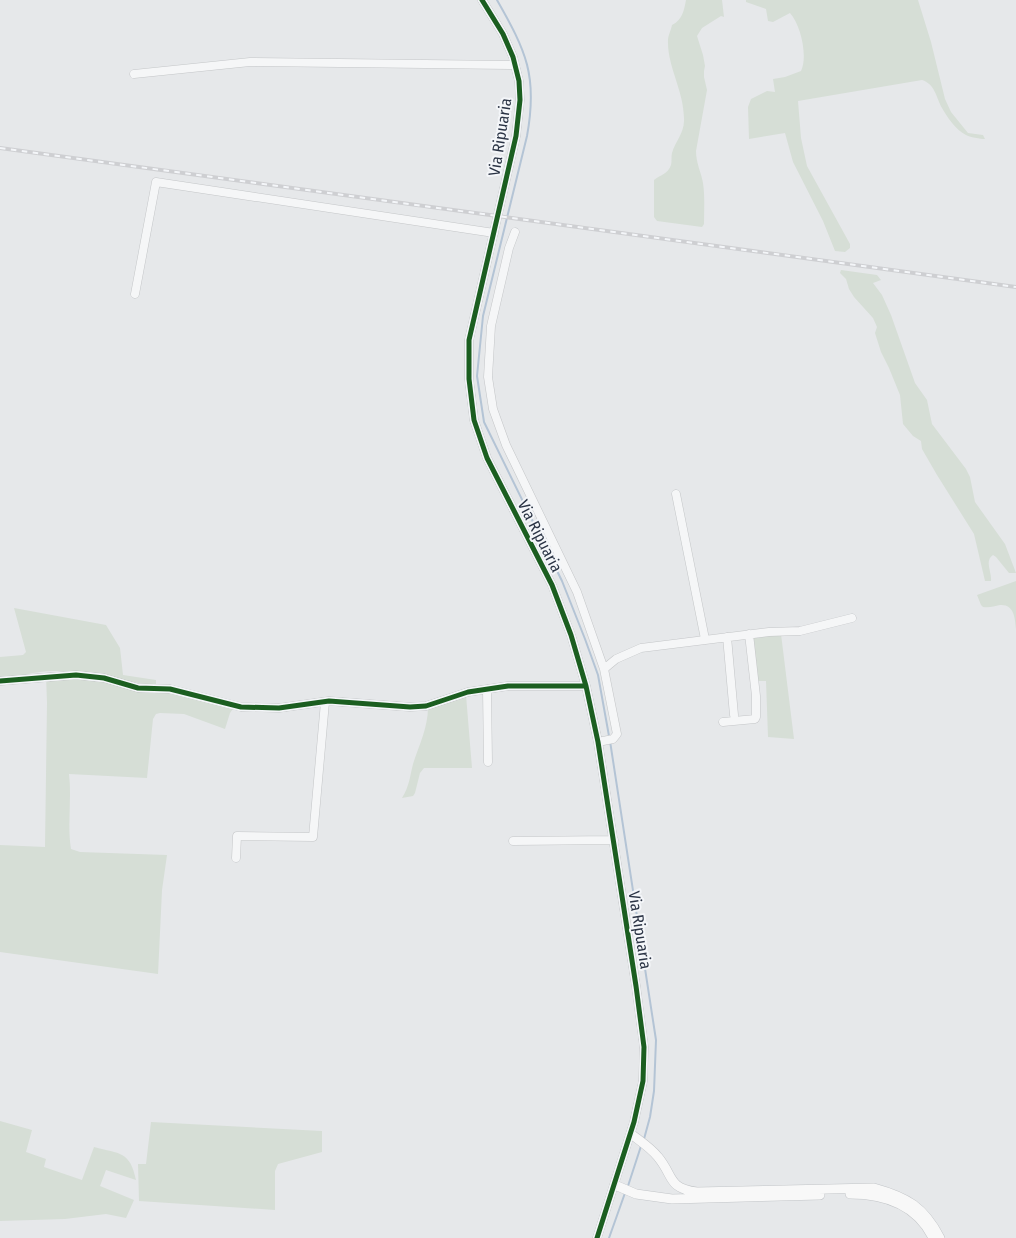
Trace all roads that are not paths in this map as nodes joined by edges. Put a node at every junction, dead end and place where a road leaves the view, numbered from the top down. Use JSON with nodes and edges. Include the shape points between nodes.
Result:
{"nodes":[{"id":1,"x":482,"y":0,"type":"edge"},
{"id":2,"x":515,"y":65,"type":"junction"},
{"id":3,"x":134,"y":74,"type":"dead end"},
{"id":4,"x":514,"y":232,"type":"dead end"},
{"id":5,"x":494,"y":233,"type":"junction"},
{"id":6,"x":135,"y":294,"type":"dead end"},
{"id":7,"x":676,"y":494,"type":"dead end"},
{"id":8,"x":852,"y":618,"type":"dead end"},
{"id":9,"x":749,"y":634,"type":"junction"},
{"id":10,"x":727,"y":637,"type":"junction"},
{"id":11,"x":705,"y":639,"type":"junction"},
{"id":12,"x":604,"y":669,"type":"junction"},
{"id":13,"x":0,"y":681,"type":"edge"},
{"id":14,"x":586,"y":686,"type":"junction"},
{"id":15,"x":487,"y":690,"type":"junction"},
{"id":16,"x":325,"y":702,"type":"junction"},
{"id":17,"x":734,"y":715,"type":"dead end"},
{"id":18,"x":723,"y":722,"type":"dead end"},
{"id":19,"x":605,"y":741,"type":"junction"},
{"id":20,"x":488,"y":762,"type":"dead end"},
{"id":21,"x":614,"y":840,"type":"junction"},
{"id":22,"x":514,"y":841,"type":"dead end"},
{"id":23,"x":236,"y":858,"type":"dead end"},
{"id":24,"x":633,"y":1136,"type":"junction"},
{"id":25,"x":615,"y":1185,"type":"junction"},
{"id":26,"x":597,"y":1238,"type":"edge"},
{"id":27,"x":933,"y":1238,"type":"edge"},
{"id":28,"x":940,"y":1238,"type":"edge"}],
"edges":[{"from":1,"to":2,"type":"street","name":"Via Ripuaria","via":[[503,34]]},
{"from":2,"to":3,"type":"street","via":[[250,62]]},
{"from":2,"to":5,"type":"street","name":"Via Ripuaria","via":[[519,81],[519,114]]},
{"from":4,"to":12,"type":"street","via":[[491,326],[488,377],[493,409],[506,445],[577,592]]},
{"from":5,"to":6,"type":"street","via":[[156,182]]},
{"from":5,"to":14,"type":"street","name":"Via Ripuaria","via":[[469,340],[474,420],[487,458],[552,585]]},
{"from":7,"to":11,"type":"street"},
{"from":8,"to":9,"type":"street","via":[[800,631]]},
{"from":9,"to":10,"type":"street"},
{"from":9,"to":18,"type":"street","via":[[756,717]]},
{"from":10,"to":11,"type":"street"},
{"from":10,"to":17,"type":"street"},
{"from":11,"to":12,"type":"street","via":[[641,648],[616,659]]},
{"from":12,"to":19,"type":"street","via":[[617,730],[617,734]]},
{"from":13,"to":16,"type":"street","via":[[76,675],[104,678],[138,688],[170,689],[241,707],[279,708]]},
{"from":14,"to":15,"type":"street","via":[[508,686]]},
{"from":14,"to":19,"type":"street","name":"Via Ripuaria"},
{"from":15,"to":16,"type":"street","via":[[468,692],[426,706]]},
{"from":15,"to":20,"type":"street"},
{"from":16,"to":23,"type":"street","via":[[313,837],[237,836]]},
{"from":19,"to":21,"type":"street","name":"Via Ripuaria"},
{"from":21,"to":22,"type":"street"},
{"from":21,"to":24,"type":"street","name":"Via Ripuaria","via":[[644,1047],[643,1081]]},
{"from":24,"to":25,"type":"street","name":"Via Ripuaria"},
{"from":24,"to":28,"type":"main road","via":[[663,1162],[674,1184],[687,1190],[874,1188],[899,1195],[919,1208]]},
{"from":25,"to":26,"type":"street","name":"Via Ripuaria"},
{"from":25,"to":27,"type":"main road","via":[[632,1193],[681,1200],[874,1194],[895,1201],[914,1213]]}]}
